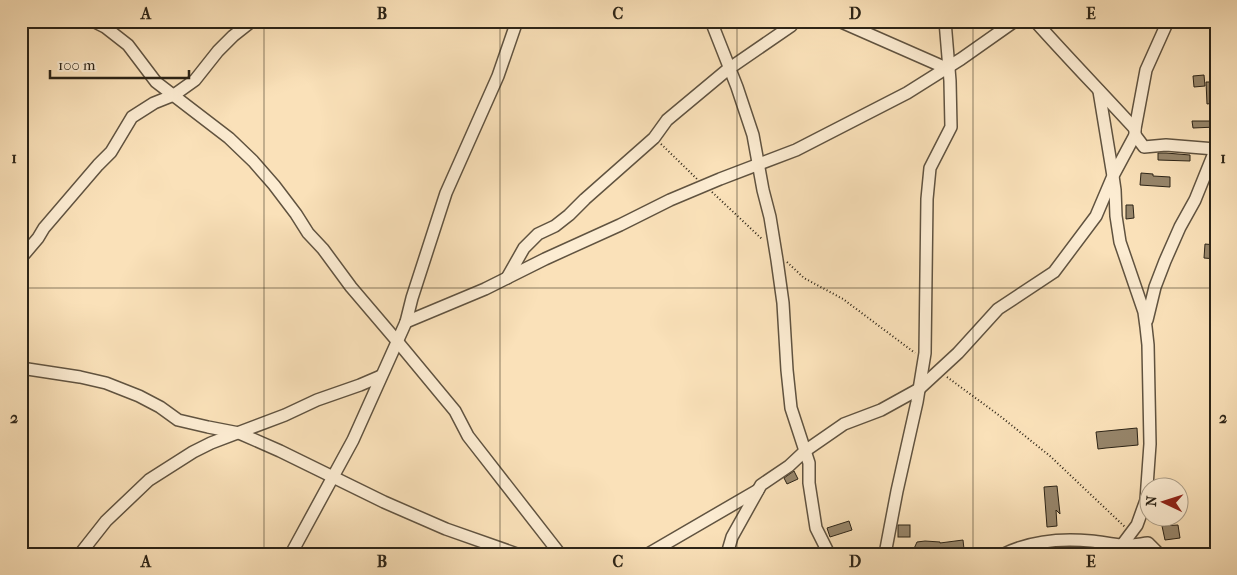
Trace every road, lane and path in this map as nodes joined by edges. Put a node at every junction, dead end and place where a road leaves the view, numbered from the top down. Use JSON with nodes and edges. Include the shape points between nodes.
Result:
{"nodes":[{"id":1,"x":93,"y":21,"type":"edge"},
{"id":2,"x":252,"y":21,"type":"edge"},
{"id":3,"x":517,"y":21,"type":"edge"},
{"id":4,"x":711,"y":21,"type":"edge"},
{"id":5,"x":795,"y":21,"type":"edge"},
{"id":6,"x":839,"y":21,"type":"edge"},
{"id":7,"x":945,"y":21,"type":"edge"},
{"id":8,"x":1016,"y":21,"type":"edge"},
{"id":9,"x":1036,"y":21,"type":"edge"},
{"id":10,"x":1168,"y":21,"type":"edge"},
{"id":11,"x":948,"y":67,"type":"junction"},
{"id":12,"x":729,"y":69,"type":"junction"},
{"id":13,"x":1099,"y":91,"type":"junction"},
{"id":14,"x":174,"y":95,"type":"junction"},
{"id":15,"x":1135,"y":132,"type":"junction"},
{"id":16,"x":654,"y":138,"type":"junction"},
{"id":17,"x":1216,"y":148,"type":"edge"},
{"id":18,"x":758,"y":164,"type":"junction"},
{"id":19,"x":1113,"y":176,"type":"junction"},
{"id":20,"x":704,"y":186,"type":"junction"},
{"id":21,"x":776,"y":251,"type":"junction"},
{"id":22,"x":21,"y":258,"type":"edge"},
{"id":23,"x":507,"y":278,"type":"junction"},
{"id":24,"x":406,"y":322,"type":"junction"},
{"id":25,"x":1146,"y":326,"type":"junction"},
{"id":26,"x":397,"y":341,"type":"junction"},
{"id":27,"x":924,"y":360,"type":"junction"},
{"id":28,"x":21,"y":368,"type":"edge"},
{"id":29,"x":939,"y":371,"type":"junction"},
{"id":30,"x":381,"y":376,"type":"junction"},
{"id":31,"x":919,"y":389,"type":"junction"},
{"id":32,"x":239,"y":433,"type":"junction"},
{"id":33,"x":805,"y":451,"type":"junction"},
{"id":34,"x":333,"y":478,"type":"junction"},
{"id":35,"x":758,"y":490,"type":"junction"},
{"id":36,"x":1132,"y":533,"type":"junction"},
{"id":37,"x":1122,"y":549,"type":"edge"},
{"id":38,"x":1149,"y":549,"type":"edge"},
{"id":39,"x":80,"y":554,"type":"edge"},
{"id":40,"x":292,"y":554,"type":"edge"},
{"id":41,"x":517,"y":554,"type":"edge"},
{"id":42,"x":560,"y":554,"type":"edge"},
{"id":43,"x":648,"y":554,"type":"edge"},
{"id":44,"x":727,"y":554,"type":"edge"},
{"id":45,"x":829,"y":554,"type":"edge"},
{"id":46,"x":885,"y":554,"type":"edge"},
{"id":47,"x":1004,"y":554,"type":"edge"},
{"id":48,"x":1159,"y":554,"type":"edge"}],
"edges":[{"from":1,"to":14,"type":"street","via":[[128,45],[156,82]]},
{"from":2,"to":14,"type":"street","via":[[218,51],[195,80]]},
{"from":3,"to":24,"type":"street","via":[[498,76],[446,193]]},
{"from":4,"to":12,"type":"street"},
{"from":5,"to":12,"type":"street"},
{"from":6,"to":11,"type":"street"},
{"from":7,"to":11,"type":"street"},
{"from":8,"to":11,"type":"street"},
{"from":9,"to":13,"type":"street"},
{"from":10,"to":15,"type":"street","via":[[1146,70]]},
{"from":11,"to":18,"type":"street","via":[[906,94],[796,150]]},
{"from":11,"to":27,"type":"street","via":[[951,128],[930,168],[928,191]]},
{"from":12,"to":16,"type":"street","via":[[666,120]]},
{"from":12,"to":18,"type":"street","via":[[752,135]]},
{"from":13,"to":15,"type":"street"},
{"from":13,"to":19,"type":"street"},
{"from":14,"to":22,"type":"street","via":[[132,117],[111,152]]},
{"from":14,"to":26,"type":"street","via":[[253,161]]},
{"from":15,"to":17,"type":"street","via":[[1144,147]]},
{"from":15,"to":19,"type":"street"},
{"from":16,"to":20,"type":"path"},
{"from":16,"to":23,"type":"street","via":[[569,215],[538,234],[524,248]]},
{"from":17,"to":25,"type":"street","via":[[1165,261]]},
{"from":18,"to":20,"type":"street"},
{"from":18,"to":21,"type":"street"},
{"from":19,"to":25,"type":"street","via":[[1120,242]]},
{"from":19,"to":29,"type":"street","via":[[1096,216],[1054,272],[998,309]]},
{"from":20,"to":21,"type":"path"},
{"from":20,"to":23,"type":"street"},
{"from":21,"to":27,"type":"path","via":[[804,278],[843,299]]},
{"from":21,"to":33,"type":"street","via":[[792,408]]},
{"from":23,"to":24,"type":"street"},
{"from":24,"to":26,"type":"street"},
{"from":25,"to":36,"type":"street","via":[[1148,478],[1146,500]]},
{"from":26,"to":30,"type":"street"},
{"from":26,"to":42,"type":"street","via":[[455,411],[468,436]]},
{"from":27,"to":31,"type":"street"},
{"from":28,"to":32,"type":"street","via":[[106,383],[139,396],[178,420]]},
{"from":29,"to":31,"type":"street"},
{"from":29,"to":36,"type":"path","via":[[1050,456]]},
{"from":30,"to":32,"type":"street"},
{"from":30,"to":34,"type":"street"},
{"from":31,"to":33,"type":"street","via":[[882,410],[844,424]]},
{"from":31,"to":46,"type":"street"},
{"from":32,"to":34,"type":"street"},
{"from":32,"to":39,"type":"street","via":[[211,442],[149,480],[106,521]]},
{"from":33,"to":35,"type":"street"},
{"from":33,"to":45,"type":"street","via":[[816,528]]},
{"from":34,"to":40,"type":"street"},
{"from":34,"to":41,"type":"street","via":[[446,529]]},
{"from":35,"to":43,"type":"street"},
{"from":35,"to":44,"type":"street","via":[[732,537]]},
{"from":36,"to":37,"type":"street"},
{"from":37,"to":38,"type":"street"},
{"from":37,"to":47,"type":"street","via":[[1081,540],[1047,540]]},
{"from":38,"to":48,"type":"street"}]}
